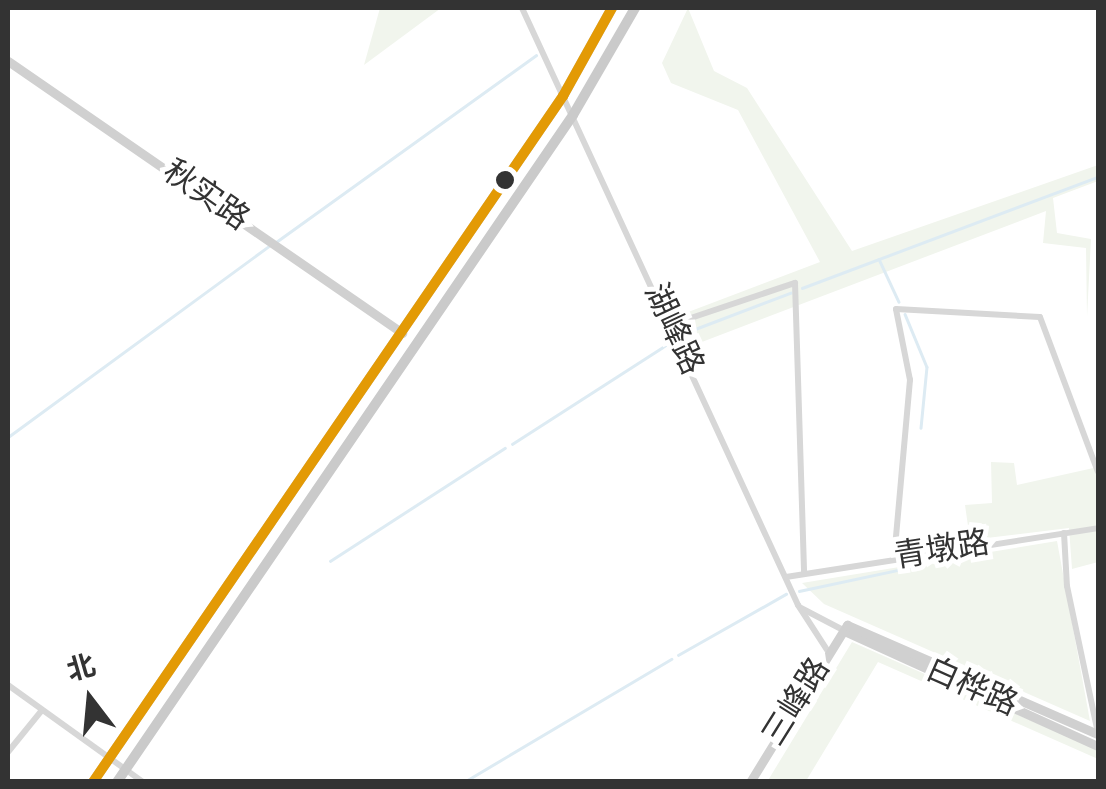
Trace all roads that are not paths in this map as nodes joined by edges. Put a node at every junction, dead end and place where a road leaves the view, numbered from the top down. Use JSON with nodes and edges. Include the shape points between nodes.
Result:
{"nodes":[{"id":1,"x":522,"y":8,"type":"edge"},
{"id":2,"x":612,"y":8,"type":"edge"},
{"id":3,"x":635,"y":8,"type":"edge"},
{"id":4,"x":8,"y":61,"type":"edge"},
{"id":5,"x":564,"y":96,"type":"junction"},
{"id":6,"x":572,"y":116,"type":"junction"},
{"id":7,"x":670,"y":324,"type":"junction"},
{"id":8,"x":402,"y":333,"type":"junction"},
{"id":9,"x":1098,"y":472,"type":"edge"},
{"id":10,"x":1098,"y":528,"type":"edge"},
{"id":11,"x":1064,"y":534,"type":"junction"},
{"id":12,"x":894,"y":559,"type":"junction"},
{"id":13,"x":804,"y":573,"type":"junction"},
{"id":14,"x":786,"y":577,"type":"junction"},
{"id":15,"x":798,"y":605,"type":"junction"},
{"id":16,"x":846,"y":628,"type":"junction"},
{"id":17,"x":829,"y":654,"type":"junction"},
{"id":18,"x":8,"y":685,"type":"edge"},
{"id":19,"x":42,"y":710,"type":"junction"},
{"id":20,"x":1098,"y":734,"type":"edge"},
{"id":21,"x":1098,"y":746,"type":"edge"},
{"id":22,"x":8,"y":752,"type":"edge"},
{"id":23,"x":110,"y":758,"type":"junction"},
{"id":24,"x":126,"y":769,"type":"junction"},
{"id":25,"x":93,"y":782,"type":"edge"},
{"id":26,"x":117,"y":782,"type":"edge"},
{"id":27,"x":144,"y":782,"type":"edge"},
{"id":28,"x":750,"y":782,"type":"edge"}],
"edges":[{"from":1,"to":5,"type":"street","name":"湖峰路"},
{"from":2,"to":5,"type":"main road"},
{"from":3,"to":6,"type":"main road"},
{"from":4,"to":8,"type":"street","name":"秋实路"},
{"from":5,"to":6,"type":"street","name":"湖峰路"},
{"from":5,"to":8,"type":"main road"},
{"from":6,"to":7,"type":"street","name":"湖峰路"},
{"from":6,"to":24,"type":"main road"},
{"from":7,"to":13,"type":"street","via":[[776,283],[795,284]]},
{"from":7,"to":14,"type":"street","name":"湖峰路"},
{"from":8,"to":23,"type":"main road"},
{"from":9,"to":12,"type":"street","via":[[1040,317],[896,309],[910,380]]},
{"from":10,"to":11,"type":"street","name":"青墩路"},
{"from":11,"to":12,"type":"street","name":"青墩路"},
{"from":11,"to":20,"type":"street"},
{"from":12,"to":13,"type":"street","name":"青墩路"},
{"from":13,"to":14,"type":"street","name":"青墩路"},
{"from":14,"to":15,"type":"street","name":"湖峰路"},
{"from":15,"to":16,"type":"street"},
{"from":15,"to":17,"type":"street","name":"湖峰路"},
{"from":16,"to":17,"type":"street","name":"三峰路"},
{"from":16,"to":20,"type":"street","name":"白桦路"},
{"from":16,"to":21,"type":"street","name":"白桦路"},
{"from":17,"to":28,"type":"street","name":"三峰路"},
{"from":18,"to":19,"type":"street"},
{"from":19,"to":22,"type":"street"},
{"from":19,"to":23,"type":"street"},
{"from":23,"to":24,"type":"street"},
{"from":23,"to":25,"type":"main road"},
{"from":24,"to":26,"type":"main road"},
{"from":24,"to":27,"type":"street"}]}
